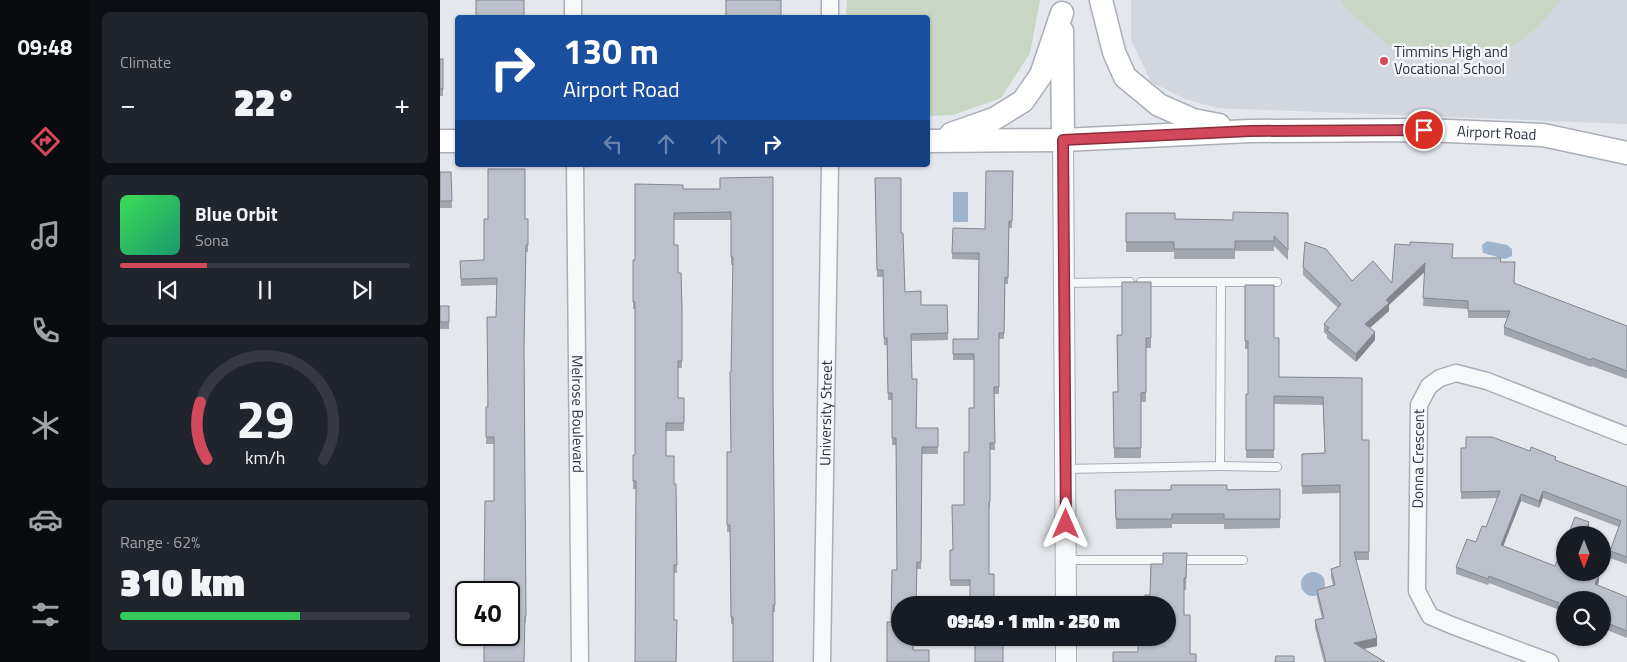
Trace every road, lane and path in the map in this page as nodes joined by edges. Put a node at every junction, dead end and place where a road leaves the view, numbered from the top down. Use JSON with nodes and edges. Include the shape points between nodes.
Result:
{"nodes":[{"id":1,"x":573,"y":0,"type":"edge"},
{"id":2,"x":830,"y":0,"type":"edge"},
{"id":3,"x":1101,"y":0,"type":"edge"},
{"id":4,"x":1065,"y":7,"type":"edge"},
{"id":5,"x":573,"y":15,"type":"edge"},
{"id":6,"x":830,"y":15,"type":"edge"},
{"id":7,"x":1250,"y":131,"type":"junction"},
{"id":8,"x":930,"y":140,"type":"edge"},
{"id":9,"x":1063,"y":140,"type":"junction"},
{"id":10,"x":455,"y":141,"type":"edge"},
{"id":11,"x":930,"y":141,"type":"edge"},
{"id":12,"x":440,"y":142,"type":"edge"},
{"id":13,"x":1627,"y":153,"type":"edge"},
{"id":14,"x":575,"y":167,"type":"edge"},
{"id":15,"x":830,"y":167,"type":"edge"},
{"id":16,"x":1221,"y":282,"type":"junction"},
{"id":17,"x":1277,"y":282,"type":"dead end"},
{"id":18,"x":1064,"y":283,"type":"junction"},
{"id":19,"x":1627,"y":436,"type":"edge"},
{"id":20,"x":1220,"y":466,"type":"junction"},
{"id":21,"x":1277,"y":467,"type":"dead end"},
{"id":22,"x":1065,"y":469,"type":"junction"},
{"id":23,"x":1066,"y":560,"type":"junction"},
{"id":24,"x":1243,"y":560,"type":"dead end"},
{"id":25,"x":1066,"y":596,"type":"edge"},
{"id":26,"x":1066,"y":646,"type":"edge"},
{"id":27,"x":580,"y":662,"type":"edge"},
{"id":28,"x":822,"y":662,"type":"edge"},
{"id":29,"x":1066,"y":662,"type":"edge"},
{"id":30,"x":1550,"y":662,"type":"edge"}],
"edges":[{"from":1,"to":5,"type":"street"},
{"from":2,"to":6,"type":"street"},
{"from":3,"to":7,"type":"main road","via":[[1114,52],[1125,77],[1159,105],[1193,120]]},
{"from":4,"to":8,"type":"main road","via":[[1041,76],[1023,101],[994,119]]},
{"from":4,"to":9,"type":"main road"},
{"from":7,"to":9,"type":"main road","name":"Airport Road"},
{"from":7,"to":13,"type":"main road","name":"Airport Road","via":[[1424,130],[1543,135]]},
{"from":9,"to":11,"type":"main road","name":"Airport Road"},
{"from":9,"to":18,"type":"street"},
{"from":10,"to":12,"type":"main road"},
{"from":14,"to":27,"type":"street","name":"Melrose Boulevard"},
{"from":15,"to":28,"type":"street","name":"University Street"},
{"from":16,"to":17,"type":"lane"},
{"from":16,"to":18,"type":"lane"},
{"from":16,"to":20,"type":"lane"},
{"from":18,"to":22,"type":"street"},
{"from":19,"to":30,"type":"street","name":"Donna Crescent","via":[[1487,381],[1456,373],[1429,386],[1419,405],[1417,591],[1430,616]]},
{"from":20,"to":21,"type":"lane"},
{"from":20,"to":22,"type":"lane"},
{"from":22,"to":23,"type":"street"},
{"from":23,"to":24,"type":"lane"},
{"from":23,"to":25,"type":"street"},
{"from":26,"to":29,"type":"street"}]}
